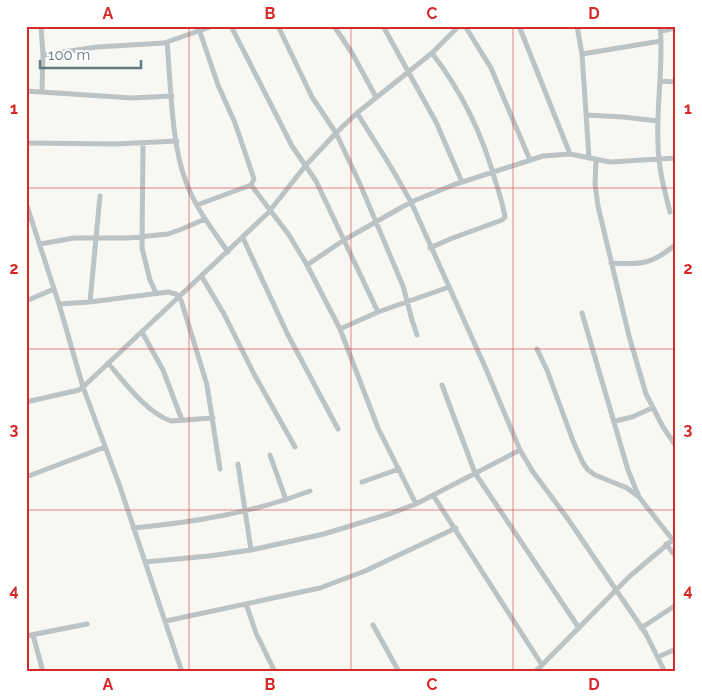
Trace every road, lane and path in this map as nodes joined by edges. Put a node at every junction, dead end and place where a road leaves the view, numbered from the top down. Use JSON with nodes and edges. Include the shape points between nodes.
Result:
{"nodes":[{"id":1,"x":41,"y":26,"type":"edge"},
{"id":2,"x":213,"y":26,"type":"edge"},
{"id":3,"x":231,"y":26,"type":"edge"},
{"id":4,"x":278,"y":26,"type":"edge"},
{"id":5,"x":334,"y":26,"type":"edge"},
{"id":6,"x":383,"y":26,"type":"edge"},
{"id":7,"x":459,"y":26,"type":"edge"},
{"id":8,"x":466,"y":26,"type":"edge"},
{"id":9,"x":519,"y":26,"type":"edge"},
{"id":10,"x":577,"y":26,"type":"edge"},
{"id":11,"x":676,"y":28,"type":"edge"},
{"id":12,"x":661,"y":29,"type":"edge"},
{"id":13,"x":200,"y":32,"type":"junction"},
{"id":14,"x":661,"y":41,"type":"junction"},
{"id":15,"x":167,"y":42,"type":"junction"},
{"id":16,"x":432,"y":53,"type":"junction"},
{"id":17,"x":582,"y":54,"type":"junction"},
{"id":18,"x":43,"y":55,"type":"junction"},
{"id":19,"x":409,"y":72,"type":"junction"},
{"id":20,"x":660,"y":81,"type":"junction"},
{"id":21,"x":676,"y":82,"type":"edge"},
{"id":22,"x":26,"y":91,"type":"edge"},
{"id":23,"x":42,"y":91,"type":"junction"},
{"id":24,"x":172,"y":96,"type":"junction"},
{"id":25,"x":376,"y":97,"type":"junction"},
{"id":26,"x":357,"y":113,"type":"junction"},
{"id":27,"x":586,"y":115,"type":"junction"},
{"id":28,"x":658,"y":121,"type":"junction"},
{"id":29,"x":336,"y":133,"type":"junction"},
{"id":30,"x":176,"y":142,"type":"junction"},
{"id":31,"x":26,"y":143,"type":"edge"},
{"id":32,"x":143,"y":143,"type":"junction"},
{"id":33,"x":570,"y":154,"type":"junction"},
{"id":34,"x":589,"y":158,"type":"junction"},
{"id":35,"x":676,"y":158,"type":"edge"},
{"id":36,"x":530,"y":160,"type":"junction"},
{"id":37,"x":596,"y":160,"type":"junction"},
{"id":38,"x":659,"y":160,"type":"junction"},
{"id":39,"x":306,"y":166,"type":"junction"},
{"id":40,"x":493,"y":171,"type":"junction"},
{"id":41,"x":462,"y":182,"type":"junction"},
{"id":42,"x":251,"y":185,"type":"junction"},
{"id":43,"x":100,"y":196,"type":"dead end"},
{"id":44,"x":411,"y":202,"type":"junction"},
{"id":45,"x":26,"y":203,"type":"edge"},
{"id":46,"x":198,"y":205,"type":"junction"},
{"id":47,"x":270,"y":210,"type":"junction"},
{"id":48,"x":670,"y":212,"type":"dead end"},
{"id":49,"x":205,"y":219,"type":"junction"},
{"id":50,"x":376,"y":222,"type":"junction"},
{"id":51,"x":141,"y":236,"type":"junction"},
{"id":52,"x":97,"y":238,"type":"junction"},
{"id":53,"x":243,"y":238,"type":"junction"},
{"id":54,"x":344,"y":240,"type":"junction"},
{"id":55,"x":40,"y":244,"type":"junction"},
{"id":56,"x":676,"y":244,"type":"edge"},
{"id":57,"x":430,"y":248,"type":"junction"},
{"id":58,"x":228,"y":252,"type":"junction"},
{"id":59,"x":612,"y":263,"type":"junction"},
{"id":60,"x":307,"y":265,"type":"junction"},
{"id":61,"x":202,"y":277,"type":"junction"},
{"id":62,"x":450,"y":287,"type":"junction"},
{"id":63,"x":54,"y":289,"type":"junction"},
{"id":64,"x":156,"y":293,"type":"junction"},
{"id":65,"x":180,"y":298,"type":"junction"},
{"id":66,"x":26,"y":301,"type":"edge"},
{"id":67,"x":90,"y":302,"type":"junction"},
{"id":68,"x":408,"y":302,"type":"junction"},
{"id":69,"x":59,"y":304,"type":"junction"},
{"id":70,"x":378,"y":312,"type":"junction"},
{"id":71,"x":582,"y":313,"type":"dead end"},
{"id":72,"x":340,"y":329,"type":"junction"},
{"id":73,"x":142,"y":332,"type":"junction"},
{"id":74,"x":417,"y":335,"type":"dead end"},
{"id":75,"x":537,"y":349,"type":"dead end"},
{"id":76,"x":108,"y":363,"type":"junction"},
{"id":77,"x":442,"y":385,"type":"dead end"},
{"id":78,"x":83,"y":387,"type":"junction"},
{"id":79,"x":26,"y":402,"type":"edge"},
{"id":80,"x":652,"y":408,"type":"junction"},
{"id":81,"x":212,"y":418,"type":"junction"},
{"id":82,"x":182,"y":420,"type":"junction"},
{"id":83,"x":615,"y":421,"type":"junction"},
{"id":84,"x":338,"y":429,"type":"dead end"},
{"id":85,"x":676,"y":446,"type":"edge"},
{"id":86,"x":105,"y":447,"type":"junction"},
{"id":87,"x":295,"y":447,"type":"dead end"},
{"id":88,"x":520,"y":450,"type":"junction"},
{"id":89,"x":270,"y":455,"type":"dead end"},
{"id":90,"x":238,"y":464,"type":"dead end"},
{"id":91,"x":220,"y":469,"type":"dead end"},
{"id":92,"x":399,"y":469,"type":"junction"},
{"id":93,"x":475,"y":473,"type":"junction"},
{"id":94,"x":26,"y":477,"type":"edge"},
{"id":95,"x":362,"y":482,"type":"dead end"},
{"id":96,"x":310,"y":491,"type":"dead end"},
{"id":97,"x":433,"y":494,"type":"junction"},
{"id":98,"x":639,"y":497,"type":"junction"},
{"id":99,"x":286,"y":500,"type":"junction"},
{"id":100,"x":416,"y":504,"type":"junction"},
{"id":101,"x":246,"y":511,"type":"junction"},
{"id":102,"x":133,"y":528,"type":"junction"},
{"id":103,"x":456,"y":528,"type":"junction"},
{"id":104,"x":674,"y":538,"type":"edge"},
{"id":105,"x":666,"y":544,"type":"junction"},
{"id":106,"x":251,"y":550,"type":"junction"},
{"id":107,"x":676,"y":557,"type":"edge"},
{"id":108,"x":145,"y":562,"type":"junction"},
{"id":109,"x":616,"y":590,"type":"junction"},
{"id":110,"x":246,"y":604,"type":"junction"},
{"id":111,"x":676,"y":605,"type":"edge"},
{"id":112,"x":166,"y":622,"type":"junction"},
{"id":113,"x":87,"y":624,"type":"dead end"},
{"id":114,"x":373,"y":624,"type":"dead end"},
{"id":115,"x":579,"y":628,"type":"junction"},
{"id":116,"x":641,"y":628,"type":"junction"},
{"id":117,"x":33,"y":635,"type":"junction"},
{"id":118,"x":26,"y":636,"type":"edge"},
{"id":119,"x":676,"y":649,"type":"edge"},
{"id":120,"x":658,"y":657,"type":"junction"},
{"id":121,"x":542,"y":665,"type":"junction"},
{"id":122,"x":397,"y":671,"type":"edge"},
{"id":123,"x":43,"y":672,"type":"edge"},
{"id":124,"x":182,"y":672,"type":"edge"},
{"id":125,"x":275,"y":672,"type":"edge"},
{"id":126,"x":535,"y":672,"type":"edge"},
{"id":127,"x":665,"y":672,"type":"edge"}],
"edges":[{"from":1,"to":18,"type":"street"},
{"from":2,"to":13,"type":"street"},
{"from":3,"to":39,"type":"street","via":[[292,146]]},
{"from":4,"to":29,"type":"street","via":[[312,97]]},
{"from":5,"to":25,"type":"street"},
{"from":6,"to":19,"type":"street"},
{"from":7,"to":16,"type":"street"},
{"from":8,"to":36,"type":"street","via":[[491,68]]},
{"from":9,"to":33,"type":"street"},
{"from":10,"to":17,"type":"street"},
{"from":11,"to":12,"type":"street"},
{"from":12,"to":14,"type":"street"},
{"from":13,"to":15,"type":"street"},
{"from":13,"to":42,"type":"street","via":[[253,173]]},
{"from":14,"to":17,"type":"street"},
{"from":14,"to":20,"type":"street"},
{"from":15,"to":18,"type":"street"},
{"from":15,"to":24,"type":"street"},
{"from":16,"to":19,"type":"street"},
{"from":16,"to":40,"type":"street","via":[[468,108]]},
{"from":17,"to":27,"type":"street"},
{"from":18,"to":23,"type":"street"},
{"from":19,"to":25,"type":"street"},
{"from":19,"to":41,"type":"street","via":[[436,122]]},
{"from":20,"to":21,"type":"street"},
{"from":20,"to":28,"type":"street"},
{"from":22,"to":23,"type":"street"},
{"from":23,"to":24,"type":"street","via":[[123,98]]},
{"from":24,"to":30,"type":"street"},
{"from":25,"to":26,"type":"street"},
{"from":26,"to":29,"type":"street"},
{"from":26,"to":44,"type":"street"},
{"from":27,"to":28,"type":"street"},
{"from":27,"to":34,"type":"street"},
{"from":28,"to":38,"type":"street"},
{"from":29,"to":39,"type":"street"},
{"from":29,"to":50,"type":"street"},
{"from":30,"to":32,"type":"street"},
{"from":30,"to":46,"type":"street","via":[[185,181]]},
{"from":31,"to":32,"type":"street"},
{"from":32,"to":51,"type":"street"},
{"from":33,"to":34,"type":"street"},
{"from":33,"to":36,"type":"street"},
{"from":34,"to":37,"type":"street"},
{"from":35,"to":38,"type":"street"},
{"from":36,"to":40,"type":"street"},
{"from":37,"to":38,"type":"street"},
{"from":37,"to":59,"type":"street","via":[[598,206]]},
{"from":38,"to":48,"type":"street"},
{"from":39,"to":47,"type":"street"},
{"from":39,"to":54,"type":"street"},
{"from":40,"to":41,"type":"street"},
{"from":40,"to":57,"type":"street","via":[[504,218]]},
{"from":41,"to":44,"type":"street"},
{"from":42,"to":46,"type":"street"},
{"from":42,"to":47,"type":"street"},
{"from":43,"to":52,"type":"street"},
{"from":44,"to":50,"type":"street"},
{"from":44,"to":57,"type":"street"},
{"from":45,"to":55,"type":"street"},
{"from":46,"to":49,"type":"street"},
{"from":47,"to":53,"type":"street"},
{"from":47,"to":60,"type":"street"},
{"from":49,"to":51,"type":"street","via":[[168,234]]},
{"from":49,"to":58,"type":"street"},
{"from":50,"to":54,"type":"street"},
{"from":50,"to":68,"type":"street"},
{"from":51,"to":52,"type":"street"},
{"from":51,"to":64,"type":"street","via":[[143,258]]},
{"from":52,"to":55,"type":"street"},
{"from":52,"to":67,"type":"street"},
{"from":53,"to":58,"type":"street"},
{"from":53,"to":84,"type":"street","via":[[287,333]]},
{"from":54,"to":60,"type":"street"},
{"from":54,"to":70,"type":"street"},
{"from":55,"to":63,"type":"street"},
{"from":56,"to":59,"type":"street","via":[[662,256],[648,262]]},
{"from":57,"to":62,"type":"street"},
{"from":58,"to":61,"type":"street"},
{"from":59,"to":80,"type":"street","via":[[639,371]]},
{"from":60,"to":72,"type":"street"},
{"from":61,"to":65,"type":"street"},
{"from":61,"to":87,"type":"street"},
{"from":62,"to":68,"type":"street"},
{"from":62,"to":88,"type":"street"},
{"from":63,"to":66,"type":"street"},
{"from":63,"to":69,"type":"street"},
{"from":64,"to":65,"type":"street","via":[[172,292]]},
{"from":64,"to":67,"type":"street"},
{"from":65,"to":73,"type":"street"},
{"from":65,"to":81,"type":"street","via":[[205,376]]},
{"from":67,"to":69,"type":"street"},
{"from":68,"to":70,"type":"street"},
{"from":68,"to":74,"type":"street"},
{"from":69,"to":78,"type":"street"},
{"from":70,"to":72,"type":"street"},
{"from":71,"to":83,"type":"street"},
{"from":72,"to":92,"type":"street","via":[[378,428]]},
{"from":73,"to":76,"type":"street"},
{"from":73,"to":82,"type":"street"},
{"from":75,"to":98,"type":"street","via":[[573,441],[588,470]]},
{"from":76,"to":78,"type":"street"},
{"from":76,"to":82,"type":"street","via":[[160,416],[171,421]]},
{"from":77,"to":93,"type":"street"},
{"from":78,"to":79,"type":"street"},
{"from":78,"to":86,"type":"street"},
{"from":80,"to":83,"type":"street"},
{"from":80,"to":85,"type":"street"},
{"from":81,"to":82,"type":"street"},
{"from":81,"to":91,"type":"street"},
{"from":83,"to":98,"type":"street"},
{"from":86,"to":94,"type":"street"},
{"from":86,"to":102,"type":"street"},
{"from":88,"to":93,"type":"street"},
{"from":88,"to":109,"type":"street"},
{"from":89,"to":99,"type":"street"},
{"from":90,"to":101,"type":"street"},
{"from":92,"to":95,"type":"street"},
{"from":92,"to":100,"type":"street"},
{"from":93,"to":97,"type":"street"},
{"from":93,"to":115,"type":"street"},
{"from":96,"to":99,"type":"street"},
{"from":97,"to":100,"type":"street"},
{"from":97,"to":103,"type":"street"},
{"from":98,"to":104,"type":"street"},
{"from":99,"to":101,"type":"street"},
{"from":100,"to":106,"type":"street","via":[[324,534]]},
{"from":101,"to":102,"type":"street"},
{"from":101,"to":106,"type":"street"},
{"from":102,"to":108,"type":"street"},
{"from":103,"to":110,"type":"street","via":[[344,580]]},
{"from":103,"to":121,"type":"street"},
{"from":104,"to":105,"type":"street"},
{"from":105,"to":107,"type":"street"},
{"from":105,"to":109,"type":"street"},
{"from":106,"to":108,"type":"street"},
{"from":108,"to":112,"type":"street"},
{"from":109,"to":115,"type":"street"},
{"from":109,"to":116,"type":"street"},
{"from":110,"to":112,"type":"street"},
{"from":110,"to":125,"type":"street"},
{"from":111,"to":116,"type":"street"},
{"from":112,"to":124,"type":"street"},
{"from":113,"to":117,"type":"street"},
{"from":114,"to":122,"type":"street"},
{"from":115,"to":121,"type":"street"},
{"from":116,"to":120,"type":"street"},
{"from":117,"to":118,"type":"street"},
{"from":117,"to":123,"type":"street"},
{"from":119,"to":120,"type":"street"},
{"from":120,"to":127,"type":"street"},
{"from":121,"to":126,"type":"street"}]}
